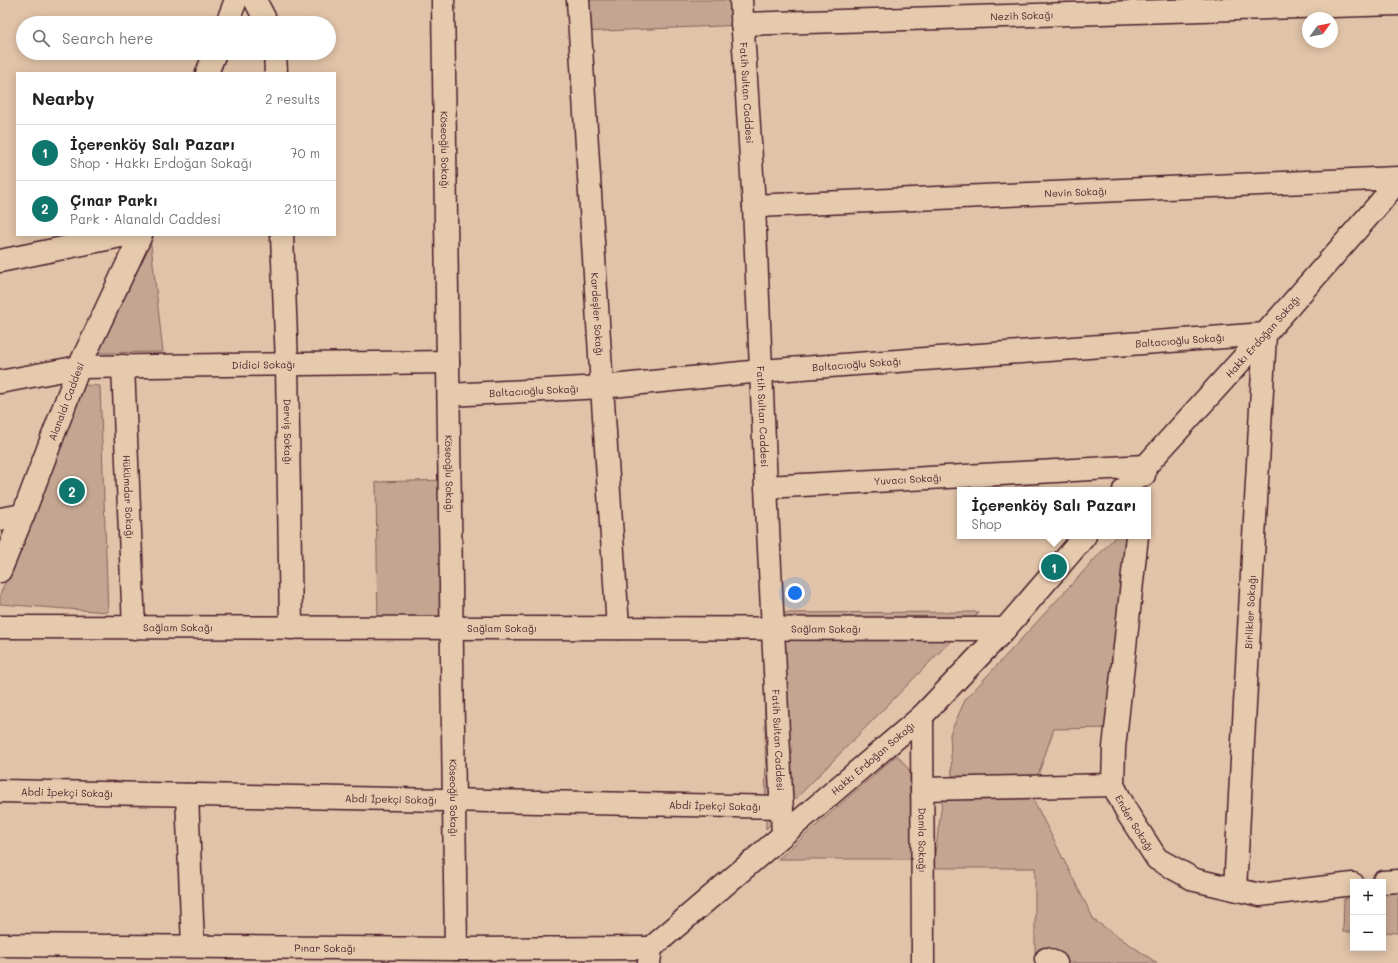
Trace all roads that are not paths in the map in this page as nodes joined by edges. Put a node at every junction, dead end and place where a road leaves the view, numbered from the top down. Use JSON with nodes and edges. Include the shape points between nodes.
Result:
{"nodes":[{"id":1,"x":236,"y":0,"type":"edge"},
{"id":2,"x":255,"y":0,"type":"edge"},
{"id":3,"x":443,"y":0,"type":"edge"},
{"id":4,"x":578,"y":0,"type":"edge"},
{"id":5,"x":741,"y":0,"type":"edge"},
{"id":6,"x":1398,"y":4,"type":"edge"},
{"id":7,"x":230,"y":16,"type":"edge"},
{"id":8,"x":263,"y":16,"type":"edge"},
{"id":9,"x":742,"y":24,"type":"junction"},
{"id":10,"x":212,"y":60,"type":"edge"},
{"id":11,"x":276,"y":60,"type":"edge"},
{"id":12,"x":207,"y":72,"type":"edge"},
{"id":13,"x":276,"y":72,"type":"edge"},
{"id":14,"x":1398,"y":179,"type":"edge"},
{"id":15,"x":754,"y":206,"type":"junction"},
{"id":16,"x":121,"y":236,"type":"edge"},
{"id":17,"x":141,"y":236,"type":"edge"},
{"id":18,"x":282,"y":236,"type":"edge"},
{"id":19,"x":0,"y":261,"type":"edge"},
{"id":20,"x":1265,"y":334,"type":"junction"},
{"id":21,"x":448,"y":362,"type":"junction"},
{"id":22,"x":287,"y":364,"type":"junction"},
{"id":23,"x":78,"y":366,"type":"junction"},
{"id":24,"x":123,"y":366,"type":"junction"},
{"id":25,"x":761,"y":371,"type":"junction"},
{"id":26,"x":0,"y":382,"type":"edge"},
{"id":27,"x":602,"y":387,"type":"junction"},
{"id":28,"x":449,"y":395,"type":"junction"},
{"id":29,"x":1145,"y":466,"type":"junction"},
{"id":30,"x":766,"y":487,"type":"junction"},
{"id":31,"x":1127,"y":487,"type":"edge"},
{"id":32,"x":1142,"y":487,"type":"edge"},
{"id":33,"x":23,"y":515,"type":"junction"},
{"id":34,"x":0,"y":519,"type":"edge"},
{"id":35,"x":1081,"y":539,"type":"edge"},
{"id":36,"x":1137,"y":539,"type":"edge"},
{"id":37,"x":0,"y":571,"type":"edge"},
{"id":38,"x":0,"y":628,"type":"edge"},
{"id":39,"x":134,"y":628,"type":"junction"},
{"id":40,"x":291,"y":628,"type":"junction"},
{"id":41,"x":452,"y":628,"type":"junction"},
{"id":42,"x":618,"y":628,"type":"junction"},
{"id":43,"x":773,"y":628,"type":"junction"},
{"id":44,"x":1004,"y":629,"type":"junction"},
{"id":45,"x":922,"y":716,"type":"junction"},
{"id":46,"x":1113,"y":785,"type":"junction"},
{"id":47,"x":922,"y":789,"type":"junction"},
{"id":48,"x":0,"y":791,"type":"edge"},
{"id":49,"x":187,"y":795,"type":"junction"},
{"id":50,"x":454,"y":801,"type":"junction"},
{"id":51,"x":782,"y":807,"type":"junction"},
{"id":52,"x":784,"y":834,"type":"junction"},
{"id":53,"x":1398,"y":881,"type":"edge"},
{"id":54,"x":1386,"y":882,"type":"edge"},
{"id":55,"x":1350,"y":884,"type":"edge"},
{"id":56,"x":1235,"y":889,"type":"junction"},
{"id":57,"x":0,"y":945,"type":"edge"},
{"id":58,"x":193,"y":946,"type":"junction"},
{"id":59,"x":456,"y":949,"type":"junction"},
{"id":60,"x":650,"y":956,"type":"edge"},
{"id":61,"x":923,"y":963,"type":"edge"}],
"edges":[{"from":1,"to":7,"type":"street"},
{"from":2,"to":8,"type":"street"},
{"from":3,"to":21,"type":"street","name":"Köseoğlu Sokağı"},
{"from":4,"to":27,"type":"street","name":"Kardeşler Sokağı"},
{"from":5,"to":9,"type":"street","name":"Fatih Sultan Caddesi"},
{"from":6,"to":9,"type":"street","name":"Nezih Sokağı"},
{"from":9,"to":15,"type":"street","name":"Fatih Sultan Caddesi"},
{"from":10,"to":12,"type":"street"},
{"from":11,"to":13,"type":"street"},
{"from":14,"to":15,"type":"street","name":"Nevin Sokağı"},
{"from":14,"to":20,"type":"street","name":"Hakkı Erdoğan Sokağı","via":[[1380,204]]},
{"from":15,"to":25,"type":"street","name":"Fatih Sultan Caddesi"},
{"from":16,"to":19,"type":"street"},
{"from":17,"to":23,"type":"street","name":"Alanaldı Caddesi"},
{"from":18,"to":22,"type":"street","name":"Derviş Sokağı"},
{"from":20,"to":25,"type":"street","name":"Baltacıoğlu Sokağı"},
{"from":20,"to":29,"type":"street","name":"Hakkı Erdoğan Sokağı"},
{"from":20,"to":56,"type":"street","name":"Birlikler Sokağı"},
{"from":21,"to":22,"type":"street","name":"Didici Sokağı"},
{"from":21,"to":28,"type":"street","name":"Köseoğlu Sokağı"},
{"from":22,"to":24,"type":"street","name":"Didici Sokağı"},
{"from":22,"to":40,"type":"street","name":"Derviş Sokağı"},
{"from":23,"to":24,"type":"street","name":"Didici Sokağı"},
{"from":23,"to":26,"type":"street","name":"Didici Sokağı"},
{"from":23,"to":33,"type":"street","name":"Alanaldı Caddesi"},
{"from":24,"to":39,"type":"street","name":"Hükümdar Sokağı"},
{"from":25,"to":27,"type":"street","name":"Baltacıoğlu Sokağı"},
{"from":25,"to":30,"type":"street","name":"Fatih Sultan Caddesi"},
{"from":27,"to":28,"type":"street","name":"Baltacıoğlu Sokağı"},
{"from":27,"to":42,"type":"street","name":"Kardeşler Sokağı"},
{"from":28,"to":41,"type":"street","name":"Köseoğlu Sokağı"},
{"from":29,"to":30,"type":"street","name":"Yuvacı Sokağı"},
{"from":29,"to":31,"type":"street","name":"Hakkı Erdoğan Sokağı"},
{"from":29,"to":32,"type":"street"},
{"from":30,"to":43,"type":"street","name":"Fatih Sultan Caddesi"},
{"from":33,"to":34,"type":"street"},
{"from":33,"to":37,"type":"street","name":"Alanaldı Caddesi"},
{"from":35,"to":44,"type":"street","name":"Hakkı Erdoğan Sokağı"},
{"from":36,"to":46,"type":"street","name":"Ender Sokağı","via":[[1114,748]]},
{"from":38,"to":39,"type":"street","name":"Sağlam Sokağı"},
{"from":39,"to":40,"type":"street","name":"Sağlam Sokağı"},
{"from":40,"to":41,"type":"street","name":"Sağlam Sokağı"},
{"from":41,"to":42,"type":"street","name":"Sağlam Sokağı"},
{"from":41,"to":50,"type":"street","name":"Köseoğlu Sokağı"},
{"from":42,"to":43,"type":"street","name":"Sağlam Sokağı"},
{"from":43,"to":44,"type":"street","name":"Sağlam Sokağı"},
{"from":43,"to":51,"type":"street","name":"Fatih Sultan Caddesi"},
{"from":44,"to":45,"type":"street","name":"Hakkı Erdoğan Sokağı"},
{"from":45,"to":47,"type":"street","name":"Damla Sokağı"},
{"from":45,"to":52,"type":"street","name":"Hakkı Erdoğan Sokağı"},
{"from":46,"to":47,"type":"street"},
{"from":46,"to":56,"type":"street","name":"Ender Sokağı","via":[[1157,859],[1195,880]]},
{"from":47,"to":61,"type":"street","name":"Damla Sokağı"},
{"from":48,"to":49,"type":"street","name":"Abdi İpekçi Sokağı"},
{"from":49,"to":50,"type":"street","name":"Abdi İpekçi Sokağı"},
{"from":49,"to":58,"type":"street"},
{"from":50,"to":51,"type":"street","name":"Abdi İpekçi Sokağı"},
{"from":50,"to":59,"type":"street","name":"Köseoğlu Sokağı"},
{"from":51,"to":52,"type":"street","name":"Fatih Sultan Caddesi"},
{"from":52,"to":60,"type":"street","name":"Hakkı Erdoğan Sokağı"},
{"from":53,"to":54,"type":"street"},
{"from":55,"to":56,"type":"street","name":"Ender Sokağı","via":[[1260,895]]},
{"from":57,"to":58,"type":"street","name":"Pınar Sokağı"},
{"from":58,"to":59,"type":"street","name":"Pınar Sokağı"},
{"from":59,"to":60,"type":"street","name":"Pınar Sokağı"}]}
